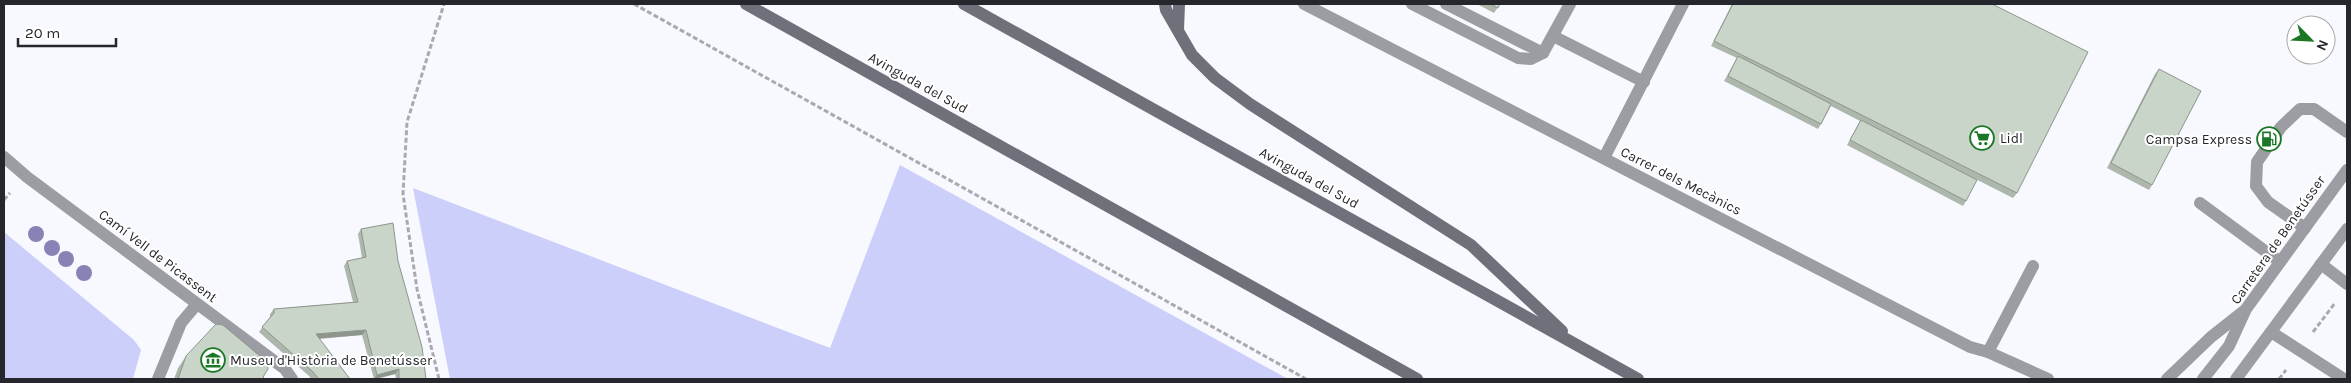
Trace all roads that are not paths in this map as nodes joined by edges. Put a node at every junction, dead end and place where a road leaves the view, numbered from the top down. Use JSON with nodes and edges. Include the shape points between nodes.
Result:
{"nodes":[{"id":1,"x":746,"y":4,"type":"edge"},
{"id":2,"x":964,"y":4,"type":"edge"},
{"id":3,"x":1165,"y":4,"type":"edge"},
{"id":4,"x":1179,"y":4,"type":"edge"},
{"id":5,"x":1304,"y":4,"type":"edge"},
{"id":6,"x":1412,"y":4,"type":"edge"},
{"id":7,"x":1446,"y":4,"type":"edge"},
{"id":8,"x":1570,"y":4,"type":"edge"},
{"id":9,"x":1683,"y":4,"type":"edge"},
{"id":10,"x":1178,"y":33,"type":"junction"},
{"id":11,"x":1553,"y":36,"type":"junction"},
{"id":12,"x":1543,"y":53,"type":"junction"},
{"id":13,"x":1644,"y":82,"type":"junction"},
{"id":14,"x":2347,"y":132,"type":"edge"},
{"id":15,"x":4,"y":157,"type":"edge"},
{"id":16,"x":1604,"y":158,"type":"junction"},
{"id":17,"x":2347,"y":170,"type":"edge"},
{"id":18,"x":2200,"y":203,"type":"dead end"},
{"id":19,"x":2305,"y":228,"type":"junction"},
{"id":20,"x":2347,"y":229,"type":"edge"},
{"id":21,"x":2280,"y":262,"type":"junction"},
{"id":22,"x":2321,"y":264,"type":"junction"},
{"id":23,"x":2033,"y":266,"type":"dead end"},
{"id":24,"x":2347,"y":284,"type":"edge"},
{"id":25,"x":197,"y":304,"type":"junction"},
{"id":26,"x":2246,"y":309,"type":"junction"},
{"id":27,"x":2271,"y":332,"type":"junction"},
{"id":28,"x":1577,"y":345,"type":"junction"},
{"id":29,"x":1988,"y":352,"type":"junction"},
{"id":30,"x":158,"y":379,"type":"edge"},
{"id":31,"x":292,"y":379,"type":"edge"},
{"id":32,"x":1417,"y":379,"type":"edge"},
{"id":33,"x":1638,"y":379,"type":"edge"},
{"id":34,"x":2048,"y":379,"type":"edge"},
{"id":35,"x":2167,"y":379,"type":"edge"},
{"id":36,"x":2203,"y":379,"type":"edge"},
{"id":37,"x":2236,"y":379,"type":"edge"},
{"id":38,"x":2344,"y":379,"type":"edge"}],
"edges":[{"from":1,"to":32,"type":"main road","name":"Avinguda del Sud"},
{"from":2,"to":28,"type":"main road","name":"Avinguda del Sud"},
{"from":3,"to":10,"type":"main road"},
{"from":4,"to":10,"type":"main road"},
{"from":5,"to":16,"type":"street","name":"Carrer dels Mecànics"},
{"from":6,"to":12,"type":"street","via":[[1518,58],[1531,59]]},
{"from":7,"to":12,"type":"street"},
{"from":8,"to":11,"type":"street"},
{"from":9,"to":13,"type":"street"},
{"from":10,"to":28,"type":"main road","via":[[1192,55],[1215,78],[1250,104],[1471,245]]},
{"from":11,"to":12,"type":"street"},
{"from":11,"to":13,"type":"street"},
{"from":13,"to":16,"type":"street"},
{"from":14,"to":19,"type":"street","via":[[2314,108],[2300,109],[2281,127],[2256,162],[2256,186],[2268,202]]},
{"from":15,"to":25,"type":"street","name":"Camí Vell de Picassent"},
{"from":16,"to":29,"type":"street","name":"Carrer dels Mecànics","via":[[1970,347]]},
{"from":17,"to":19,"type":"street","name":"Carretera de Benetússer"},
{"from":18,"to":21,"type":"street"},
{"from":19,"to":21,"type":"street","name":"Carretera de Benetússer"},
{"from":20,"to":22,"type":"street"},
{"from":21,"to":26,"type":"street","name":"Carretera de Benetússer"},
{"from":22,"to":24,"type":"street"},
{"from":22,"to":27,"type":"street"},
{"from":23,"to":29,"type":"street"},
{"from":25,"to":30,"type":"street","via":[[181,324]]},
{"from":25,"to":31,"type":"street","name":"Camí Vell de Picassent","via":[[285,369]]},
{"from":26,"to":35,"type":"street","via":[[2211,336]]},
{"from":26,"to":36,"type":"street","name":"Carretera de Benetússer","via":[[2229,346]]},
{"from":27,"to":37,"type":"street"},
{"from":27,"to":38,"type":"street"},
{"from":28,"to":33,"type":"main road","name":"Avinguda del Sud"},
{"from":29,"to":34,"type":"street","name":"Carrer dels Mecànics"}]}
